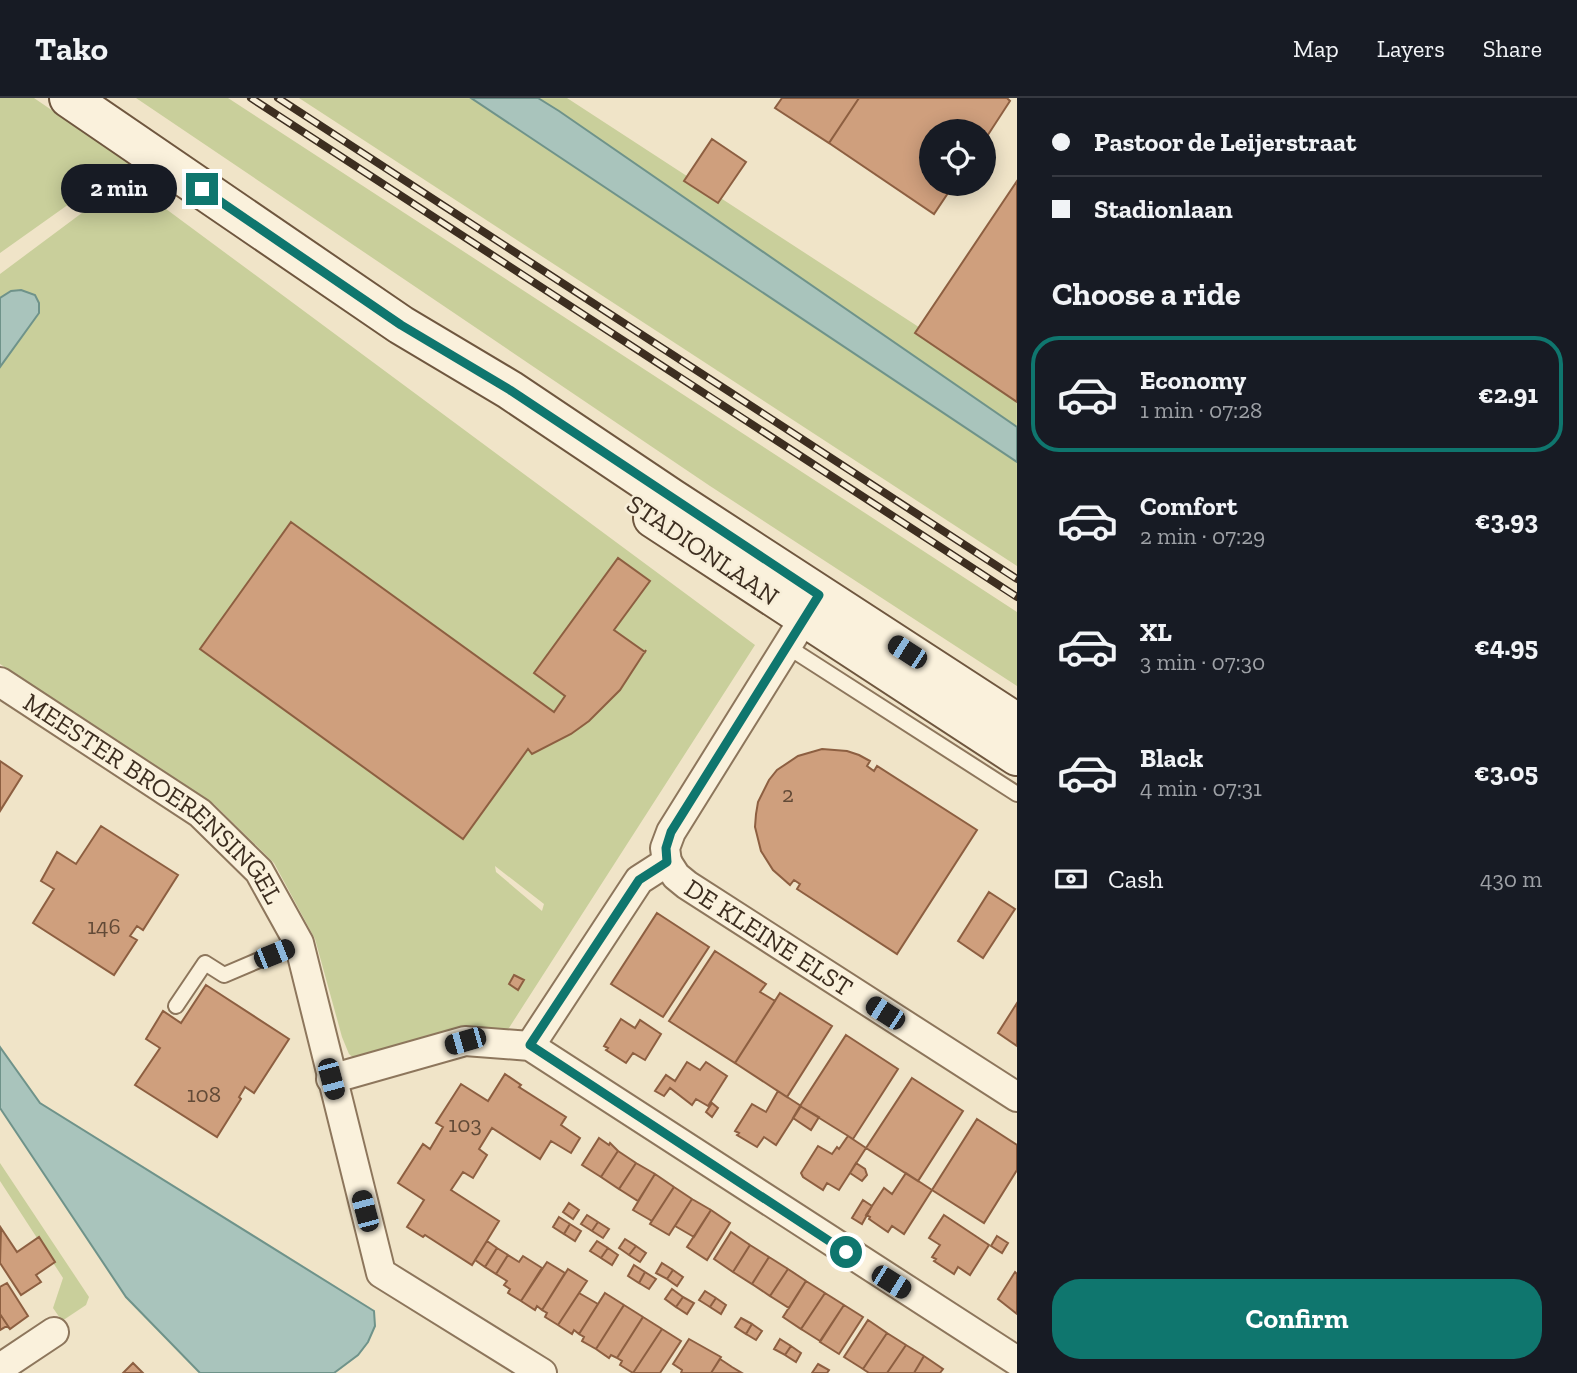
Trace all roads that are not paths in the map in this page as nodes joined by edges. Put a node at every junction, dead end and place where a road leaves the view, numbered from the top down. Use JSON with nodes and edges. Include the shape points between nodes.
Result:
{"nodes":[{"id":1,"x":69,"y":98,"type":"edge"},
{"id":2,"x":804,"y":620,"type":"junction"},
{"id":3,"x":0,"y":682,"type":"edge"},
{"id":4,"x":1017,"y":723,"type":"edge"},
{"id":5,"x":1017,"y":756,"type":"edge"},
{"id":6,"x":1017,"y":794,"type":"edge"},
{"id":7,"x":667,"y":862,"type":"junction"},
{"id":8,"x":299,"y":943,"type":"junction"},
{"id":9,"x":176,"y":1006,"type":"dead end"},
{"id":10,"x":530,"y":1045,"type":"junction"},
{"id":11,"x":331,"y":1079,"type":"junction"},
{"id":12,"x":1017,"y":1097,"type":"edge"},
{"id":13,"x":54,"y":1332,"type":"dead end"},
{"id":14,"x":1017,"y":1361,"type":"edge"},
{"id":15,"x":0,"y":1368,"type":"edge"},
{"id":16,"x":542,"y":1373,"type":"edge"}],
"edges":[{"from":1,"to":2,"type":"main road","name":"STADIONLAAN","via":[[401,325],[500,407]]},
{"from":2,"to":4,"type":"main road","name":"STADIONLAAN"},
{"from":2,"to":5,"type":"main road","name":"STADIONLAAN"},
{"from":2,"to":6,"type":"lane"},
{"from":2,"to":7,"type":"street","via":[[671,832]]},
{"from":3,"to":8,"type":"street","name":"MEESTER BROERENSINGEL","via":[[200,813],[259,870]]},
{"from":7,"to":10,"type":"street","via":[[639,880]]},
{"from":7,"to":12,"type":"street","name":"DE KLEINE ELST","via":[[687,885]]},
{"from":8,"to":9,"type":"lane","via":[[224,975],[205,963]]},
{"from":8,"to":11,"type":"street","name":"MEESTER BROERENSINGEL"},
{"from":10,"to":11,"type":"street","via":[[465,1041]]},
{"from":10,"to":14,"type":"street"},
{"from":11,"to":16,"type":"street","name":"MEESTER BROERENSINGEL","via":[[381,1273]]},
{"from":13,"to":15,"type":"street"}]}
